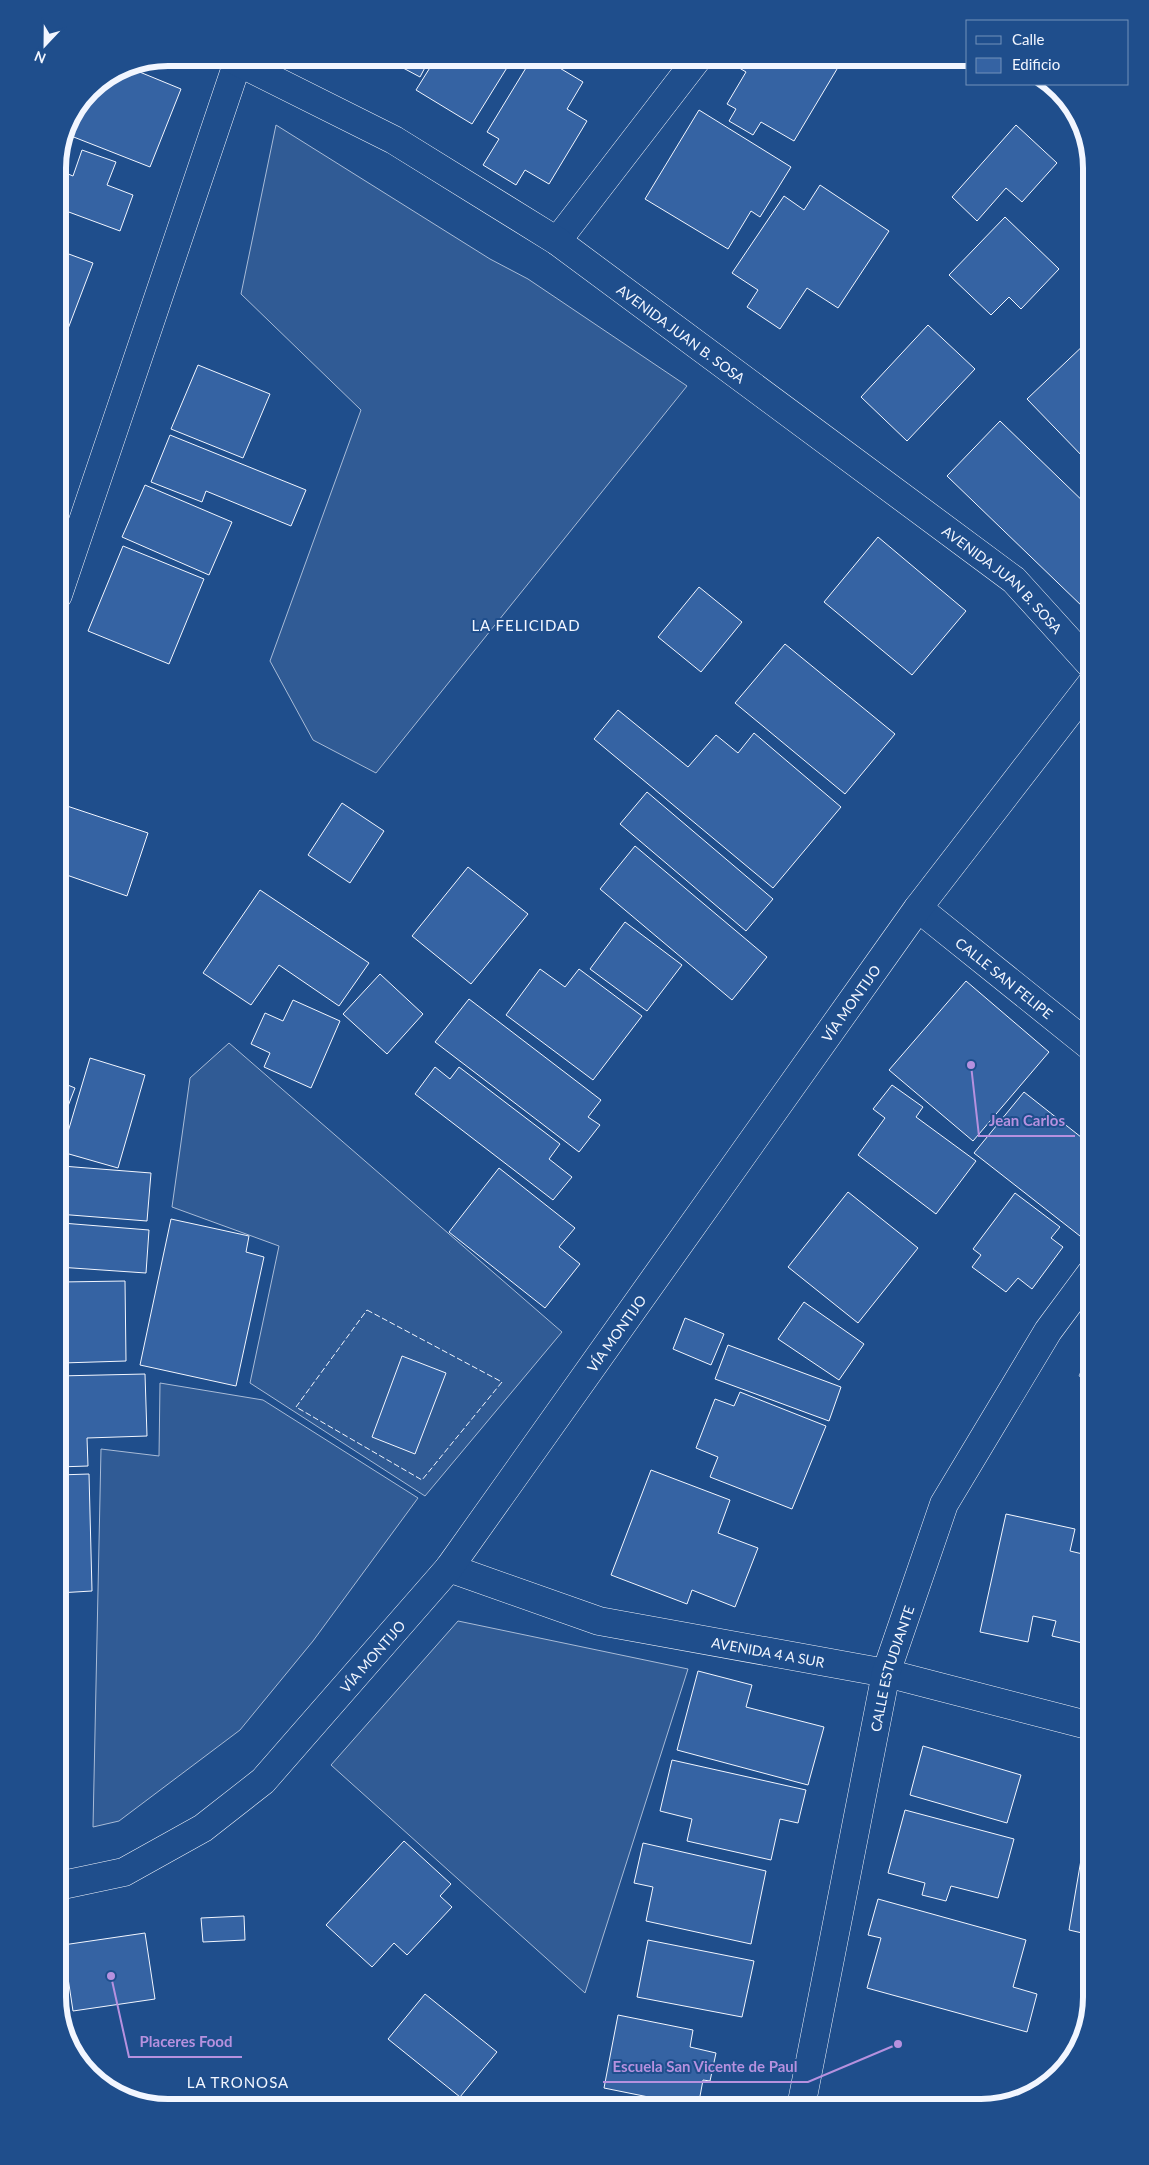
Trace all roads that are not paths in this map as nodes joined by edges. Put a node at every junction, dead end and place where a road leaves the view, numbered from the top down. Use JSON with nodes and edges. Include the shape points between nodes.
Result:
{"nodes":[{"id":1,"x":232,"y":66,"type":"edge"},
{"id":2,"x":248,"y":66,"type":"edge"},
{"id":3,"x":692,"y":66,"type":"edge"},
{"id":4,"x":557,"y":241,"type":"junction"},
{"id":5,"x":66,"y":571,"type":"edge"},
{"id":6,"x":1083,"y":655,"type":"edge"},
{"id":7,"x":1083,"y":696,"type":"edge"},
{"id":8,"x":918,"y":908,"type":"junction"},
{"id":9,"x":1083,"y":1040,"type":"edge"},
{"id":10,"x":1083,"y":1285,"type":"edge"},
{"id":11,"x":449,"y":1568,"type":"junction"},
{"id":12,"x":886,"y":1673,"type":"junction"},
{"id":13,"x":1083,"y":1724,"type":"edge"},
{"id":14,"x":66,"y":1884,"type":"edge"},
{"id":15,"x":803,"y":2099,"type":"edge"}],
"edges":[{"from":1,"to":5,"type":"street"},
{"from":2,"to":4,"type":"street","name":"AVENIDA JUAN B. SOSA","via":[[394,140]]},
{"from":3,"to":4,"type":"street"},
{"from":4,"to":6,"type":"street","name":"AVENIDA JUAN B. SOSA","via":[[1014,580]]},
{"from":7,"to":8,"type":"street","name":"VÍA MONTIJO"},
{"from":8,"to":9,"type":"street","name":"CALLE SAN FELIPE"},
{"from":8,"to":11,"type":"street","name":"VÍA MONTIJO"},
{"from":10,"to":12,"type":"street","name":"CALLE ESTUDIANTE","via":[[1048,1331],[944,1504]]},
{"from":11,"to":12,"type":"street","name":"AVENIDA 4 A SUR","via":[[599,1621]]},
{"from":11,"to":14,"type":"street","name":"VÍA MONTIJO","via":[[263,1781],[203,1828],[124,1872]]},
{"from":12,"to":13,"type":"street","name":"AVENIDA 4 A SUR"},
{"from":12,"to":15,"type":"street","name":"CALLE ESTUDIANTE"}]}
